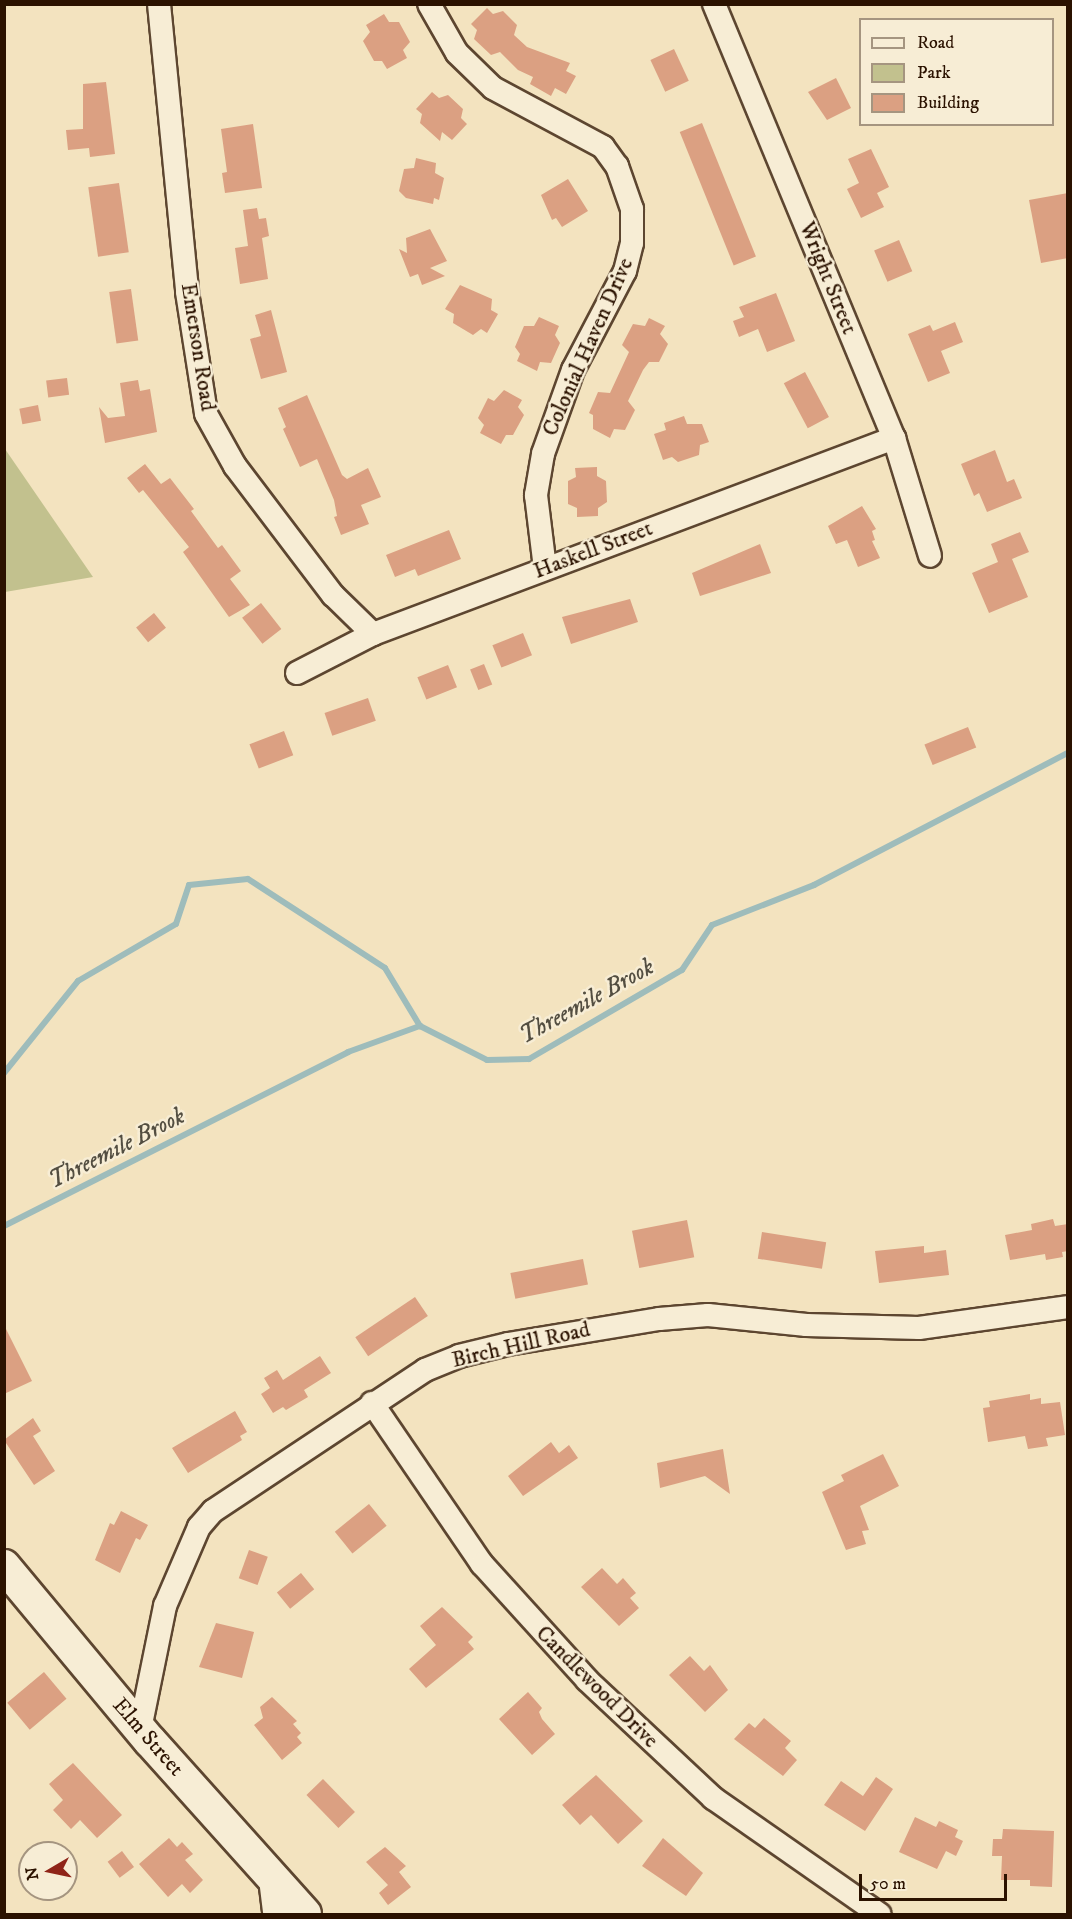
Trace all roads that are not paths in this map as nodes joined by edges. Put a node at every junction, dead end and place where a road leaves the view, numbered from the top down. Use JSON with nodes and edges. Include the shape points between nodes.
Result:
{"nodes":[{"id":1,"x":159,"y":4,"type":"edge"},
{"id":2,"x":429,"y":4,"type":"edge"},
{"id":3,"x":714,"y":4,"type":"edge"},
{"id":4,"x":894,"y":438,"type":"junction"},
{"id":5,"x":930,"y":556,"type":"dead end"},
{"id":6,"x":545,"y":568,"type":"junction"},
{"id":7,"x":373,"y":634,"type":"junction"},
{"id":8,"x":297,"y":673,"type":"dead end"},
{"id":9,"x":1068,"y":1307,"type":"edge"},
{"id":10,"x":372,"y":1403,"type":"junction"},
{"id":11,"x":4,"y":1566,"type":"edge"},
{"id":12,"x":140,"y":1729,"type":"junction"},
{"id":13,"x":270,"y":1879,"type":"junction"},
{"id":14,"x":274,"y":1914,"type":"edge"},
{"id":15,"x":305,"y":1914,"type":"edge"},
{"id":16,"x":879,"y":1914,"type":"edge"}],
"edges":[{"from":1,"to":7,"type":"street","name":"Emerson Road","via":[[187,292],[206,414],[235,466],[333,595]]},
{"from":2,"to":6,"type":"street","name":"Colonial Haven Drive","via":[[456,53],[493,88],[603,147],[617,166],[632,209],[632,243],[624,271],[573,370],[543,454],[536,495]]},
{"from":3,"to":4,"type":"street","name":"Wright Street"},
{"from":4,"to":5,"type":"street","name":"Wright Street"},
{"from":4,"to":6,"type":"street","name":"Haskell Street"},
{"from":6,"to":7,"type":"street","name":"Haskell Street"},
{"from":7,"to":8,"type":"street","name":"Haskell Street"},
{"from":9,"to":10,"type":"street","name":"Birch Hill Road","via":[[919,1328],[806,1325],[708,1315],[615,1325],[459,1356],[425,1370]]},
{"from":10,"to":12,"type":"street","name":"Birch Hill Road","via":[[213,1511],[199,1527],[165,1606]]},
{"from":10,"to":16,"type":"street","name":"Candlewood Drive","via":[[482,1564],[587,1680],[713,1798]]},
{"from":11,"to":12,"type":"street","name":"Elm Street"},
{"from":12,"to":13,"type":"street","name":"Elm Street"},
{"from":13,"to":14,"type":"street"},
{"from":13,"to":15,"type":"street","name":"Elm Street"}]}
